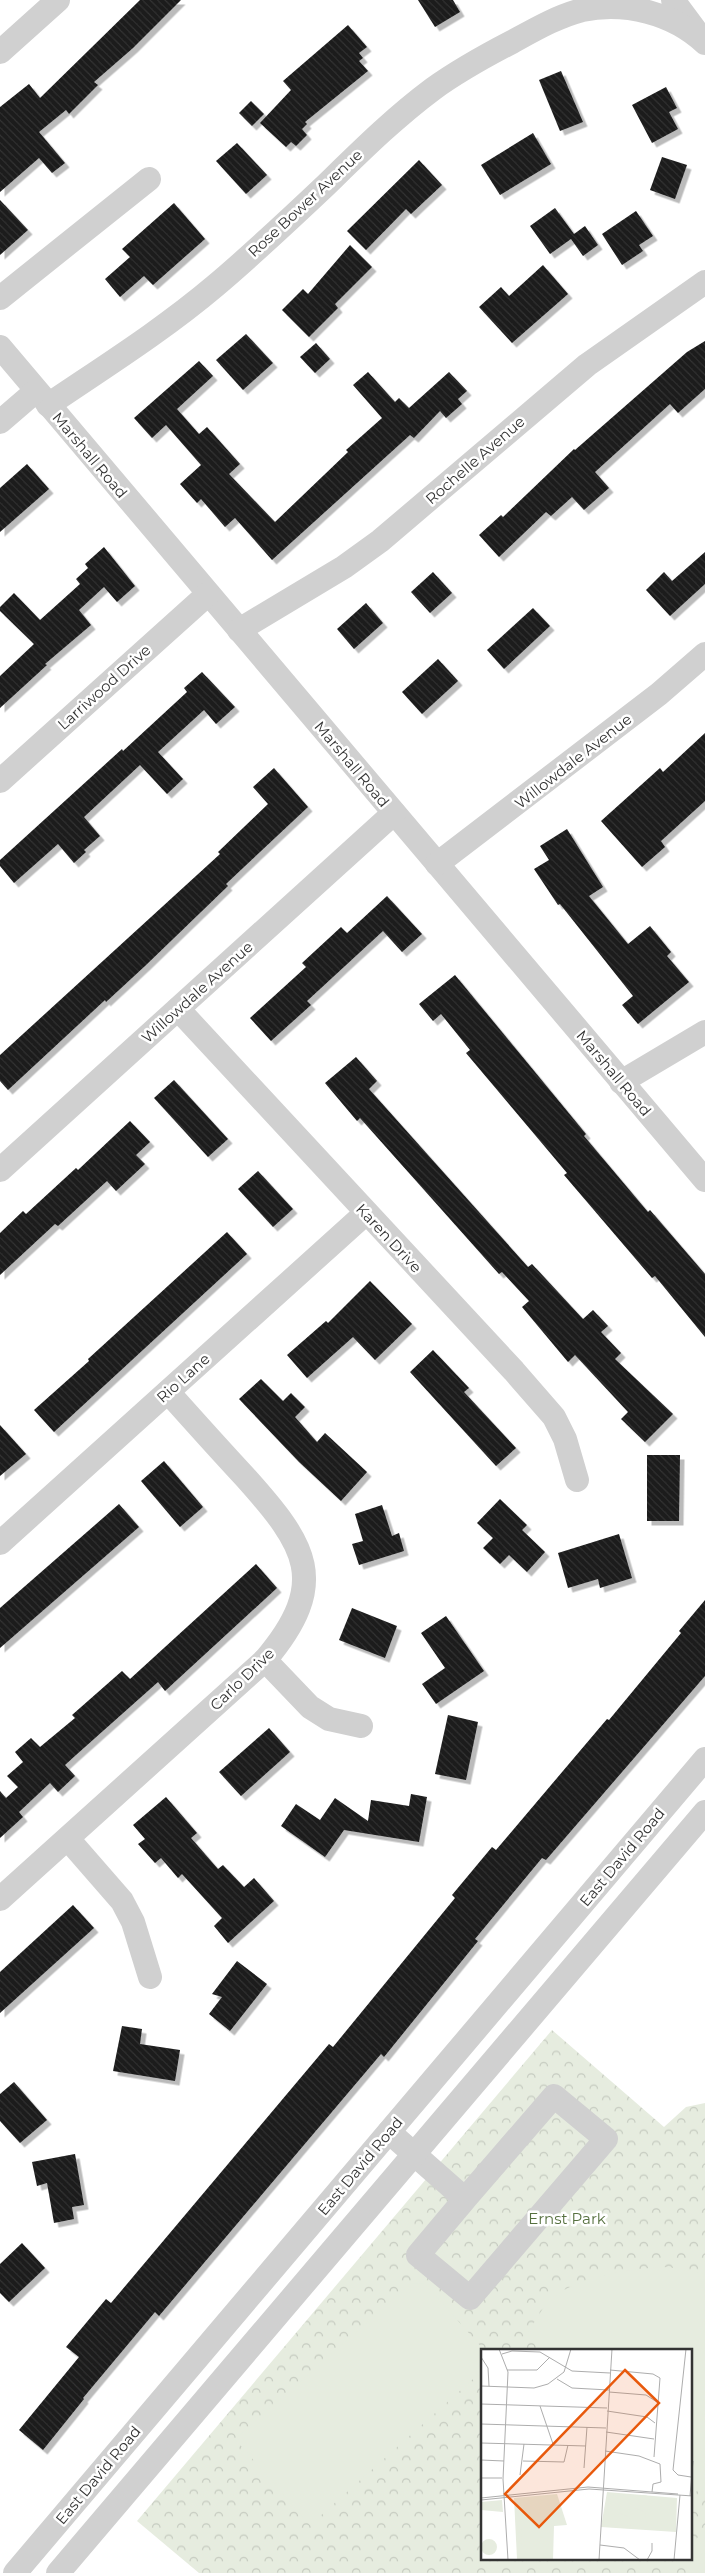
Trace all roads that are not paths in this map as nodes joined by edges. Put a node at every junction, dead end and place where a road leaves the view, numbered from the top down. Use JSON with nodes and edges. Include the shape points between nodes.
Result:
{"nodes":[{"id":1,"x":58,"y":0,"type":"edge"},
{"id":2,"x":674,"y":0,"type":"edge"},
{"id":3,"x":577,"y":7,"type":"edge"},
{"id":4,"x":705,"y":43,"type":"edge"},
{"id":5,"x":0,"y":52,"type":"edge"},
{"id":6,"x":149,"y":179,"type":"dead end"},
{"id":7,"x":705,"y":282,"type":"edge"},
{"id":8,"x":0,"y":298,"type":"edge"},
{"id":9,"x":0,"y":347,"type":"edge"},
{"id":10,"x":42,"y":398,"type":"junction"},
{"id":11,"x":0,"y":422,"type":"edge"},
{"id":12,"x":208,"y":594,"type":"junction"},
{"id":13,"x":239,"y":630,"type":"junction"},
{"id":14,"x":705,"y":654,"type":"edge"},
{"id":15,"x":0,"y":781,"type":"edge"},
{"id":16,"x":394,"y":813,"type":"junction"},
{"id":17,"x":437,"y":864,"type":"junction"},
{"id":18,"x":178,"y":1009,"type":"junction"},
{"id":19,"x":705,"y":1032,"type":"edge"},
{"id":20,"x":621,"y":1082,"type":"junction"},
{"id":21,"x":0,"y":1170,"type":"edge"},
{"id":22,"x":705,"y":1180,"type":"edge"},
{"id":23,"x":366,"y":1213,"type":"junction"},
{"id":24,"x":168,"y":1392,"type":"junction"},
{"id":25,"x":577,"y":1480,"type":"dead end"},
{"id":26,"x":0,"y":1543,"type":"edge"},
{"id":27,"x":265,"y":1660,"type":"junction"},
{"id":28,"x":361,"y":1726,"type":"dead end"},
{"id":29,"x":705,"y":1759,"type":"edge"},
{"id":30,"x":705,"y":1812,"type":"edge"},
{"id":31,"x":68,"y":1839,"type":"junction"},
{"id":32,"x":0,"y":1898,"type":"edge"},
{"id":33,"x":150,"y":1977,"type":"dead end"},
{"id":34,"x":389,"y":2132,"type":"junction"},
{"id":35,"x":416,"y":2154,"type":"junction"},
{"id":36,"x":465,"y":2199,"type":"junction"},
{"id":37,"x":15,"y":2573,"type":"edge"},
{"id":38,"x":58,"y":2573,"type":"edge"}],
"edges":[{"from":1,"to":5,"type":"street"},
{"from":2,"to":4,"type":"street"},
{"from":3,"to":4,"type":"street","name":"Rose Bower Avenue","via":[[652,13],[682,25]]},
{"from":3,"to":10,"type":"street","name":"Rose Bower Avenue","via":[[477,60],[433,89],[382,131],[282,227],[213,287],[148,337]]},
{"from":6,"to":8,"type":"street"},
{"from":7,"to":13,"type":"street","name":"Rochelle Avenue","via":[[586,365],[380,541],[344,567]]},
{"from":9,"to":10,"type":"street","name":"Marshall Road"},
{"from":10,"to":11,"type":"street","name":"Rose Bower Avenue"},
{"from":10,"to":12,"type":"street","name":"Marshall Road"},
{"from":12,"to":13,"type":"street","name":"Marshall Road"},
{"from":12,"to":15,"type":"street","name":"Larriwood Drive"},
{"from":13,"to":16,"type":"street","name":"Marshall Road"},
{"from":14,"to":17,"type":"street","name":"Willowdale Avenue","via":[[659,694]]},
{"from":16,"to":17,"type":"street","name":"Marshall Road"},
{"from":16,"to":18,"type":"street","name":"Willowdale Avenue"},
{"from":17,"to":20,"type":"street","name":"Marshall Road"},
{"from":18,"to":21,"type":"street","name":"Willowdale Avenue"},
{"from":18,"to":23,"type":"street","name":"Karen Drive"},
{"from":19,"to":20,"type":"street"},
{"from":20,"to":22,"type":"street","name":"Marshall Road"},
{"from":23,"to":24,"type":"street","name":"Rio Lane"},
{"from":23,"to":25,"type":"street","name":"Karen Drive","via":[[554,1417]]},
{"from":24,"to":26,"type":"street","name":"Rio Lane"},
{"from":24,"to":27,"type":"street","name":"Carlo Drive","via":[[281,1518],[296,1543],[303,1564],[304,1588],[299,1610],[285,1636]]},
{"from":27,"to":28,"type":"street","via":[[310,1707],[329,1719]]},
{"from":27,"to":31,"type":"street","name":"Carlo Drive"},
{"from":29,"to":34,"type":"street","name":"East David Road"},
{"from":30,"to":35,"type":"street"},
{"from":31,"to":32,"type":"street","name":"Carlo Drive"},
{"from":31,"to":33,"type":"street","via":[[122,1901],[133,1922]]},
{"from":34,"to":35,"type":"street"},
{"from":34,"to":37,"type":"street","name":"East David Road"},
{"from":35,"to":36,"type":"street"},
{"from":35,"to":38,"type":"street"},
{"from":36,"to":36,"type":"street","via":[[554,2096],[606,2138],[470,2298],[418,2255]]}]}
